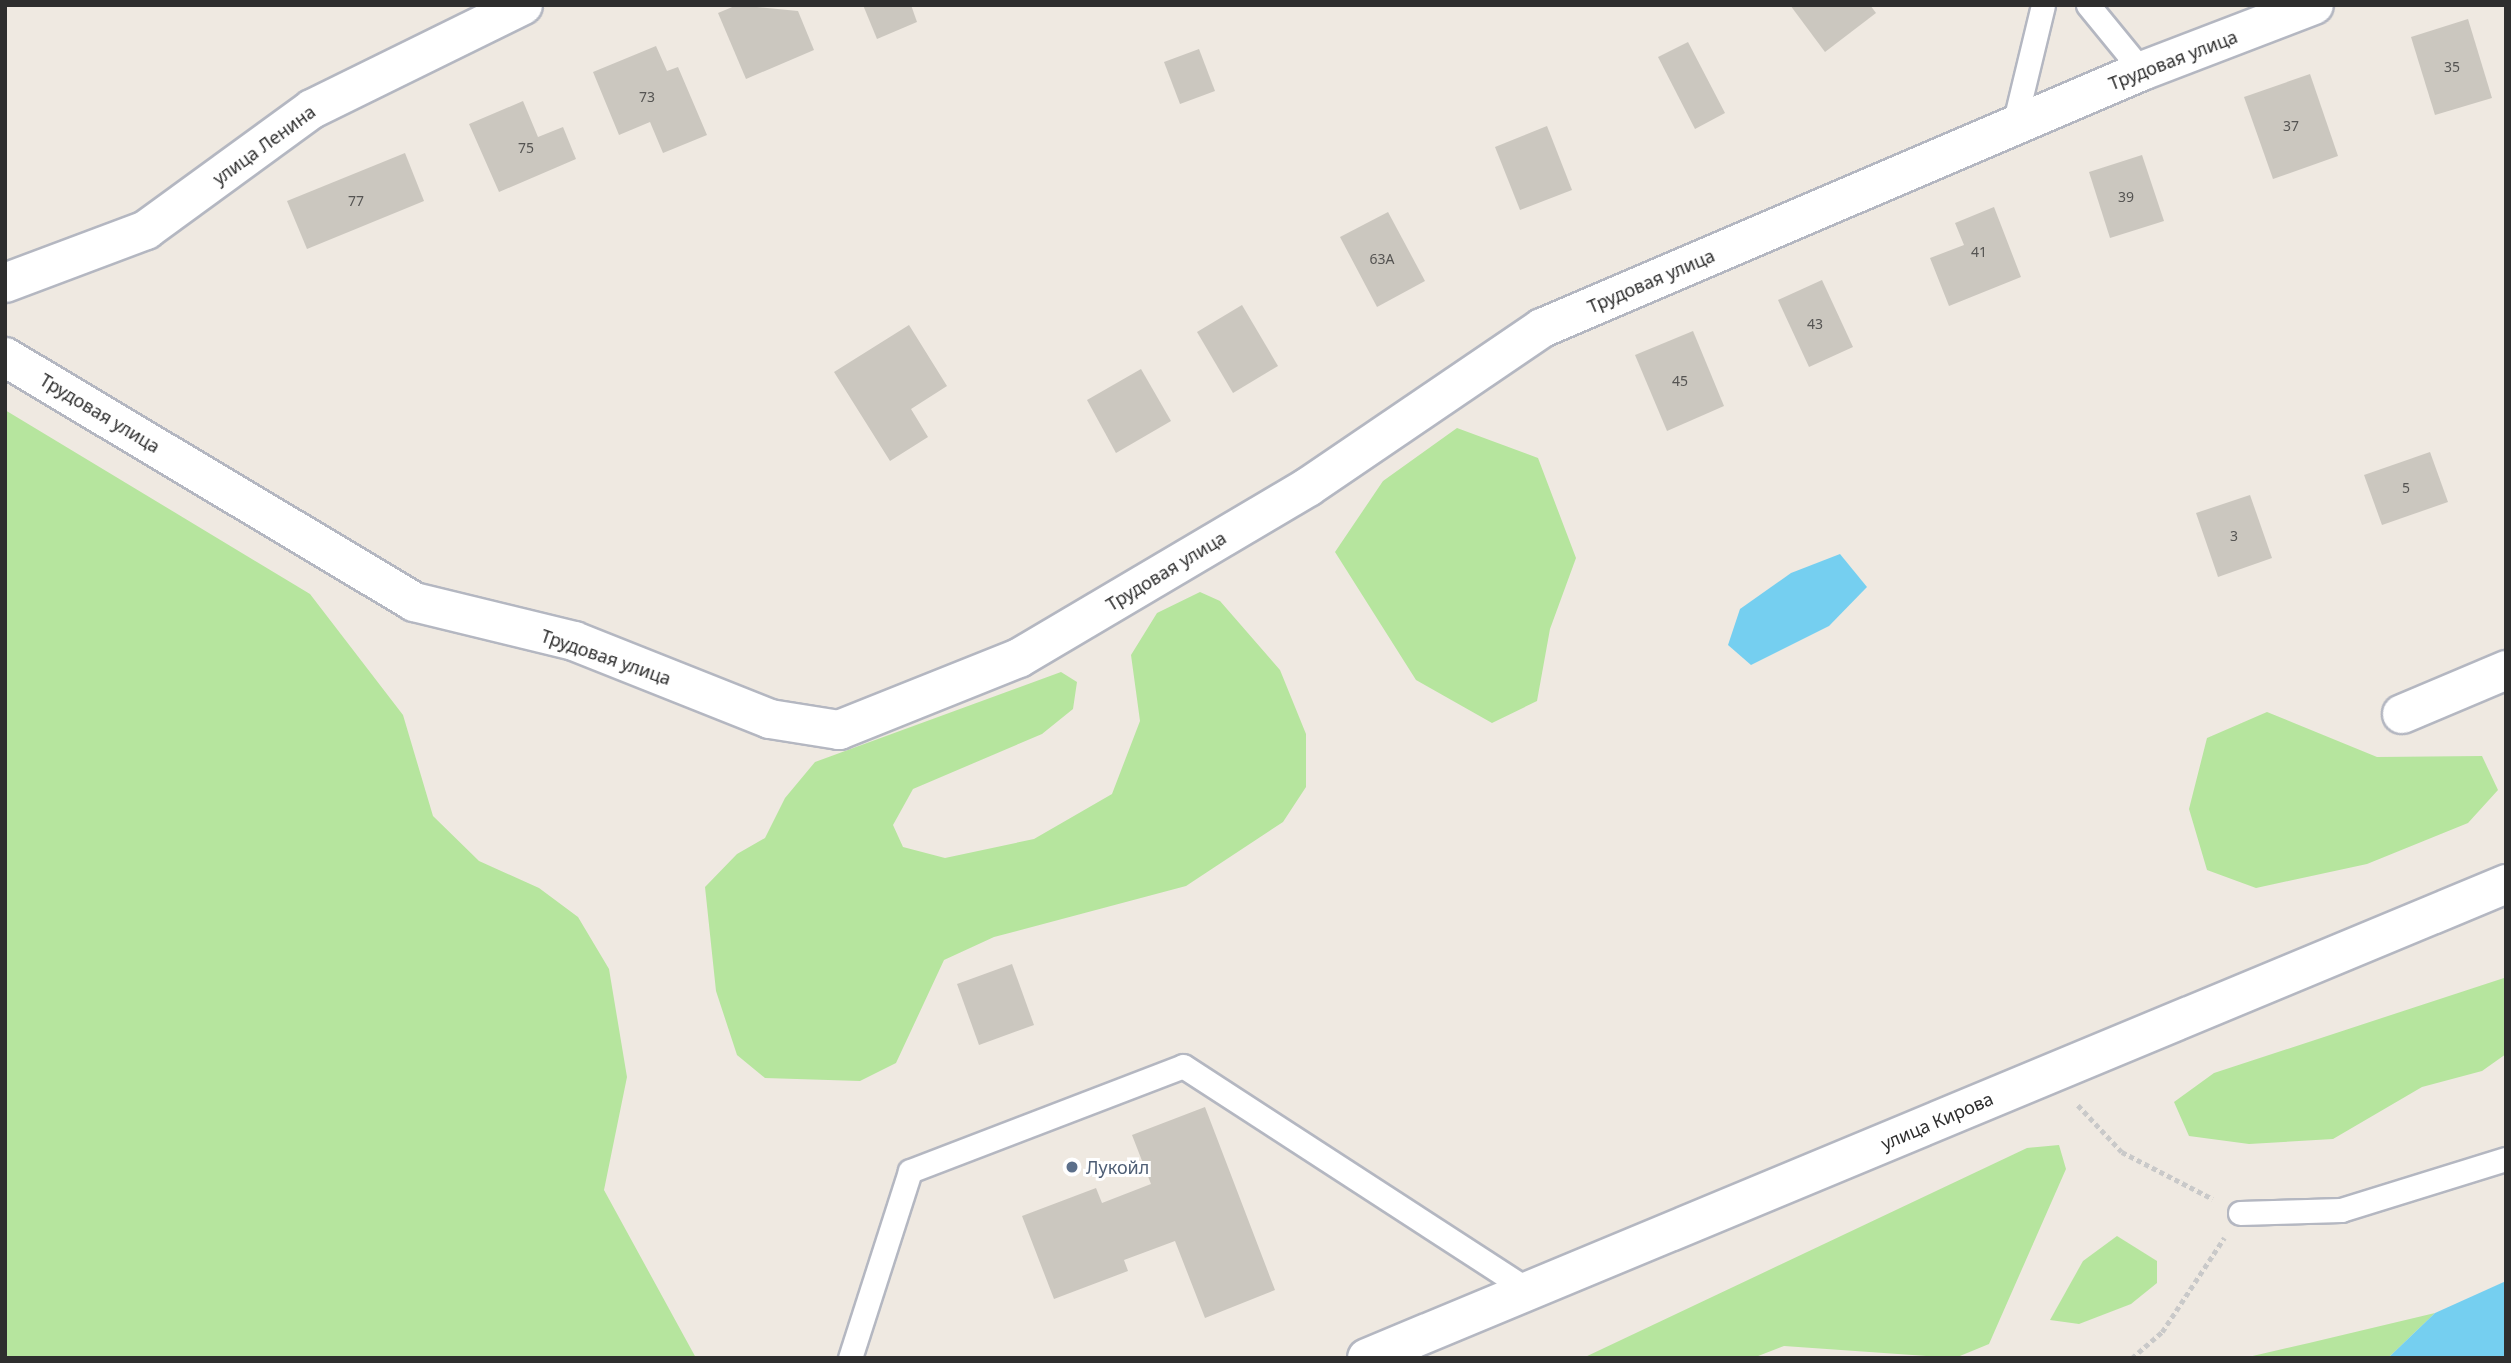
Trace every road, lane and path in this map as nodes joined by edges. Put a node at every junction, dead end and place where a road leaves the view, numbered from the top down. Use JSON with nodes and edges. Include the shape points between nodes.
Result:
{"nodes":[{"id":1,"x":523,"y":5,"type":"edge"},
{"id":2,"x":2043,"y":5,"type":"edge"},
{"id":3,"x":2088,"y":5,"type":"edge"},
{"id":4,"x":2315,"y":5,"type":"edge"},
{"id":5,"x":2142,"y":71,"type":"junction"},
{"id":6,"x":2014,"y":125,"type":"junction"},
{"id":7,"x":5,"y":283,"type":"edge"},
{"id":8,"x":5,"y":356,"type":"edge"},
{"id":9,"x":2506,"y":670,"type":"edge"},
{"id":10,"x":2402,"y":714,"type":"dead end"},
{"id":11,"x":2506,"y":884,"type":"edge"},
{"id":12,"x":2049,"y":1074,"type":"junction"},
{"id":13,"x":2506,"y":1159,"type":"edge"},
{"id":14,"x":2240,"y":1213,"type":"junction"},
{"id":15,"x":1529,"y":1292,"type":"junction"},
{"id":16,"x":850,"y":1358,"type":"edge"},
{"id":17,"x":1367,"y":1358,"type":"edge"},
{"id":18,"x":2132,"y":1358,"type":"edge"}],
"edges":[{"from":1,"to":7,"type":"street","name":"улица Ленина","via":[[312,108],[146,230]]},
{"from":2,"to":6,"type":"lane"},
{"from":3,"to":5,"type":"lane"},
{"from":4,"to":5,"type":"street","name":"Трудовая улица"},
{"from":5,"to":6,"type":"street","name":"Трудовая улица"},
{"from":6,"to":8,"type":"street","name":"Трудовая улица","via":[[1542,328],[1308,487],[1019,658],[839,730],[770,719],[574,641],[414,602]]},
{"from":9,"to":10,"type":"street"},
{"from":11,"to":12,"type":"street","name":"улица Кирова"},
{"from":12,"to":14,"type":"path","via":[[2122,1152]]},
{"from":12,"to":15,"type":"street","name":"улица Кирова"},
{"from":13,"to":14,"type":"lane","via":[[2341,1210]]},
{"from":14,"to":18,"type":"path","via":[[2162,1332]]},
{"from":15,"to":16,"type":"lane","via":[[1182,1066],[911,1171]]},
{"from":15,"to":17,"type":"street","name":"улица Кирова"}]}
